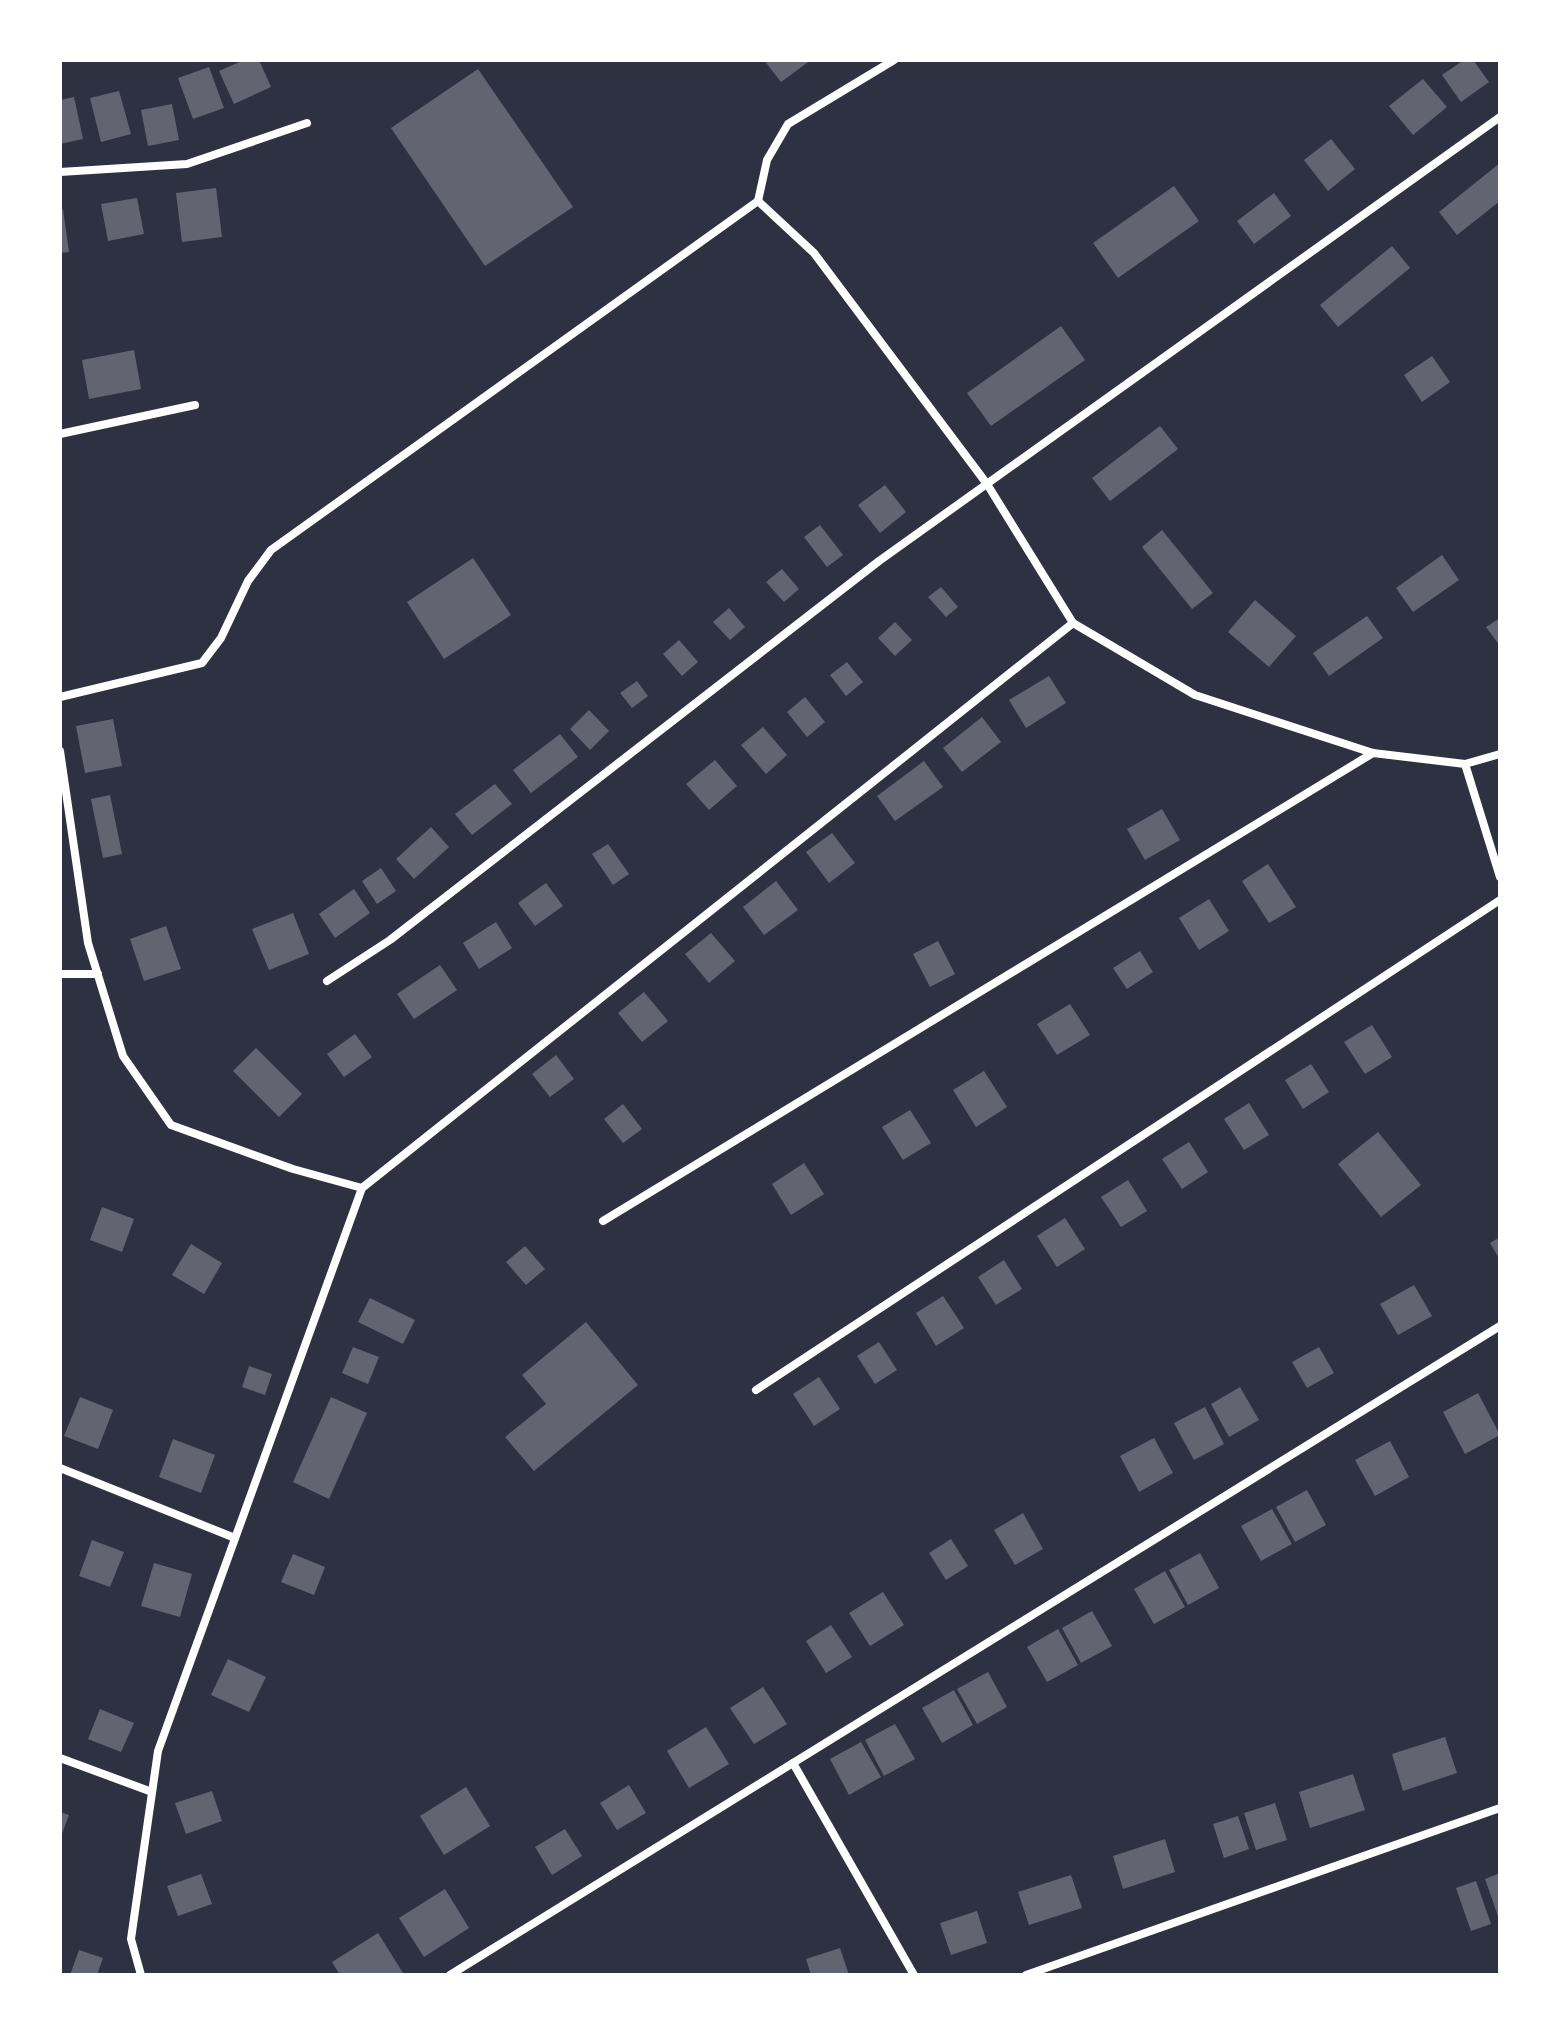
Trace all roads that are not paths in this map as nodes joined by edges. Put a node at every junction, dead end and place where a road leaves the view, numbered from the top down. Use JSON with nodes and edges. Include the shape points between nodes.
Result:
{"nodes":[{"id":1,"x":894,"y":60,"type":"edge"},
{"id":2,"x":1500,"y":117,"type":"edge"},
{"id":3,"x":307,"y":123,"type":"dead end"},
{"id":4,"x":60,"y":172,"type":"edge"},
{"id":5,"x":758,"y":201,"type":"junction"},
{"id":6,"x":195,"y":405,"type":"dead end"},
{"id":7,"x":60,"y":434,"type":"edge"},
{"id":8,"x":987,"y":484,"type":"junction"},
{"id":9,"x":1073,"y":623,"type":"junction"},
{"id":10,"x":60,"y":697,"type":"edge"},
{"id":11,"x":60,"y":751,"type":"edge"},
{"id":12,"x":1373,"y":753,"type":"junction"},
{"id":13,"x":1500,"y":754,"type":"edge"},
{"id":14,"x":1465,"y":764,"type":"junction"},
{"id":15,"x":1500,"y":877,"type":"edge"},
{"id":16,"x":1500,"y":900,"type":"edge"},
{"id":17,"x":60,"y":974,"type":"edge"},
{"id":18,"x":98,"y":974,"type":"junction"},
{"id":19,"x":327,"y":981,"type":"dead end"},
{"id":20,"x":362,"y":1188,"type":"junction"},
{"id":21,"x":603,"y":1221,"type":"dead end"},
{"id":22,"x":1500,"y":1326,"type":"edge"},
{"id":23,"x":756,"y":1390,"type":"dead end"},
{"id":24,"x":60,"y":1468,"type":"edge"},
{"id":25,"x":235,"y":1538,"type":"junction"},
{"id":26,"x":60,"y":1758,"type":"edge"},
{"id":27,"x":793,"y":1763,"type":"junction"},
{"id":28,"x":152,"y":1792,"type":"junction"},
{"id":29,"x":1500,"y":1808,"type":"edge"},
{"id":30,"x":141,"y":1975,"type":"edge"},
{"id":31,"x":450,"y":1975,"type":"edge"},
{"id":32,"x":914,"y":1975,"type":"edge"},
{"id":33,"x":1026,"y":1975,"type":"edge"}],
"edges":[{"from":1,"to":5,"type":"street","via":[[788,124],[767,160]]},
{"from":2,"to":8,"type":"street"},
{"from":3,"to":4,"type":"street","via":[[187,164]]},
{"from":5,"to":8,"type":"street","via":[[814,253]]},
{"from":5,"to":10,"type":"street","via":[[271,550],[202,663]]},
{"from":6,"to":7,"type":"street"},
{"from":8,"to":9,"type":"street"},
{"from":8,"to":19,"type":"street","via":[[879,561],[390,940]]},
{"from":9,"to":12,"type":"street","via":[[1195,695]]},
{"from":9,"to":20,"type":"street"},
{"from":11,"to":18,"type":"street","via":[[88,943]]},
{"from":12,"to":14,"type":"street"},
{"from":12,"to":21,"type":"street"},
{"from":13,"to":14,"type":"street"},
{"from":14,"to":15,"type":"street"},
{"from":16,"to":23,"type":"street"},
{"from":17,"to":18,"type":"street"},
{"from":18,"to":20,"type":"street","via":[[123,1056],[171,1125]]},
{"from":20,"to":25,"type":"street"},
{"from":22,"to":27,"type":"street"},
{"from":24,"to":25,"type":"street"},
{"from":25,"to":28,"type":"street","via":[[158,1751]]},
{"from":26,"to":28,"type":"street"},
{"from":27,"to":31,"type":"street"},
{"from":27,"to":32,"type":"street"},
{"from":28,"to":30,"type":"street","via":[[131,1939]]},
{"from":29,"to":33,"type":"street"}]}
